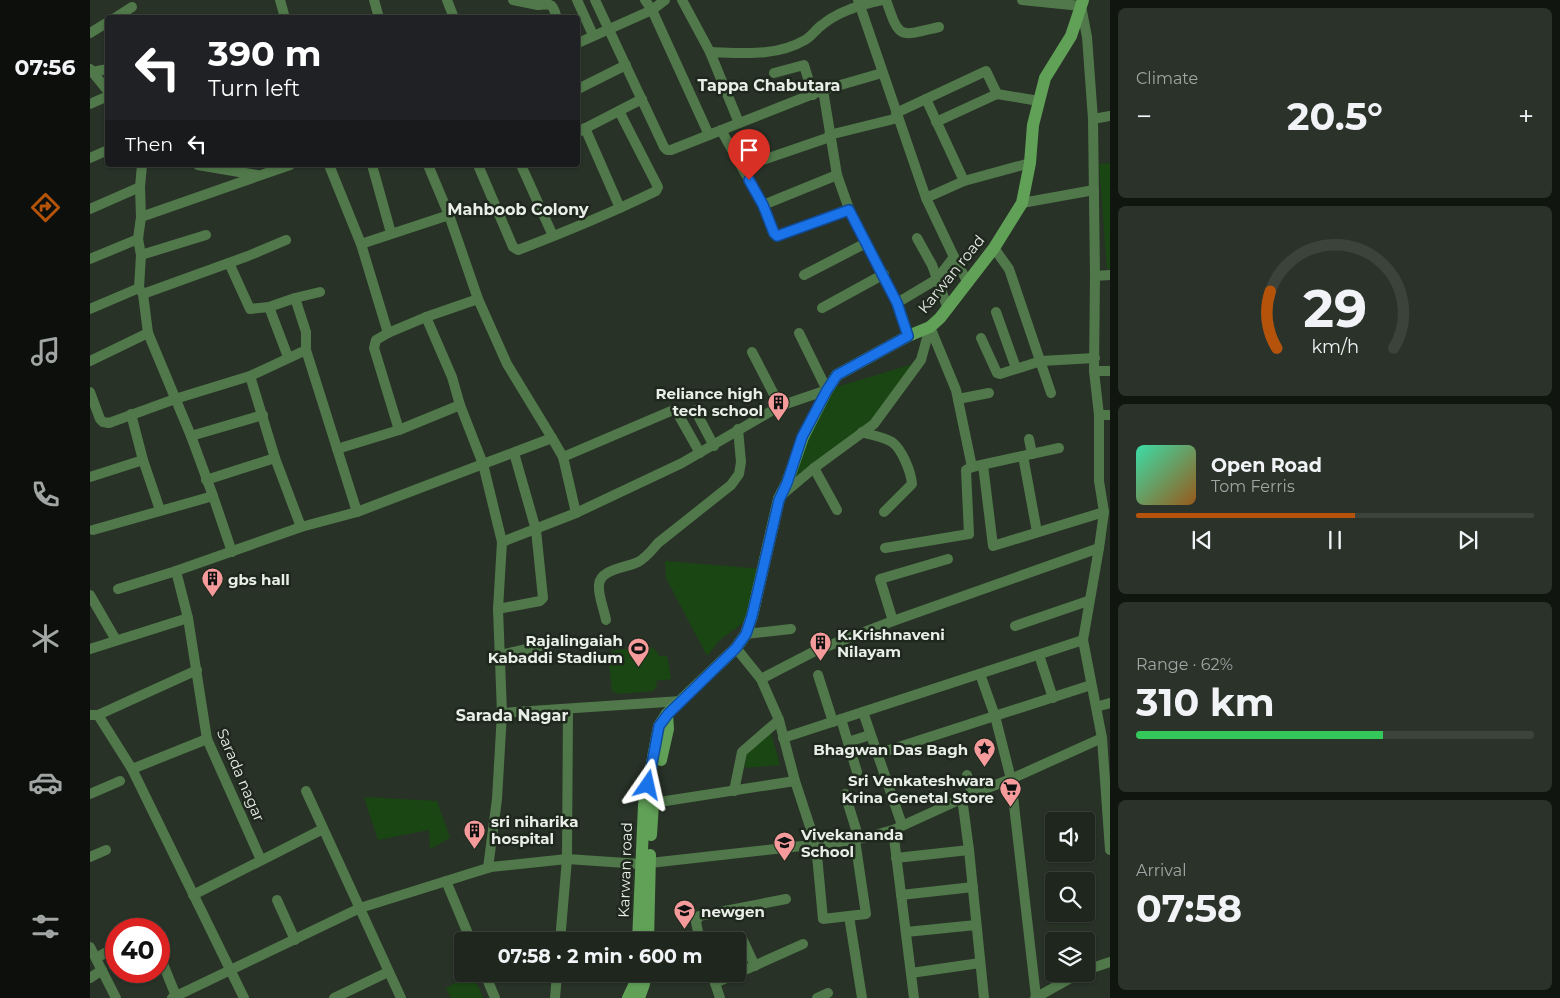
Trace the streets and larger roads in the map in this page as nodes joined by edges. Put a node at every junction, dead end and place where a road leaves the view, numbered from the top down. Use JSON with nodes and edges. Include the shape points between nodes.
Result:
{"nodes":[{"id":1,"x":280,"y":0,"type":"edge"},
{"id":2,"x":374,"y":0,"type":"edge"},
{"id":3,"x":447,"y":0,"type":"edge"},
{"id":4,"x":512,"y":0,"type":"edge"},
{"id":5,"x":577,"y":0,"type":"edge"},
{"id":6,"x":595,"y":0,"type":"edge"},
{"id":7,"x":645,"y":0,"type":"edge"},
{"id":8,"x":665,"y":0,"type":"edge"},
{"id":9,"x":682,"y":0,"type":"edge"},
{"id":10,"x":884,"y":0,"type":"edge"},
{"id":11,"x":1022,"y":0,"type":"edge"},
{"id":12,"x":537,"y":2,"type":"edge"},
{"id":13,"x":858,"y":3,"type":"edge"},
{"id":14,"x":1082,"y":3,"type":"edge"},
{"id":15,"x":132,"y":8,"type":"dead end"},
{"id":16,"x":652,"y":10,"type":"junction"},
{"id":17,"x":121,"y":15,"type":"edge"},
{"id":18,"x":284,"y":15,"type":"edge"},
{"id":19,"x":378,"y":15,"type":"edge"},
{"id":20,"x":453,"y":15,"type":"edge"},
{"id":21,"x":556,"y":15,"type":"edge"},
{"id":22,"x":105,"y":24,"type":"edge"},
{"id":23,"x":939,"y":27,"type":"dead end"},
{"id":24,"x":607,"y":28,"type":"junction"},
{"id":25,"x":90,"y":32,"type":"edge"},
{"id":26,"x":593,"y":35,"type":"junction"},
{"id":27,"x":580,"y":41,"type":"edge"},
{"id":28,"x":710,"y":52,"type":"junction"},
{"id":29,"x":626,"y":65,"type":"junction"},
{"id":30,"x":105,"y":69,"type":"edge"},
{"id":31,"x":91,"y":70,"type":"edge"},
{"id":32,"x":774,"y":73,"type":"dead end"},
{"id":33,"x":882,"y":73,"type":"junction"},
{"id":34,"x":105,"y":87,"type":"edge"},
{"id":35,"x":580,"y":88,"type":"edge"},
{"id":36,"x":818,"y":92,"type":"junction"},
{"id":37,"x":997,"y":94,"type":"junction"},
{"id":38,"x":105,"y":97,"type":"edge"},
{"id":39,"x":642,"y":99,"type":"junction"},
{"id":40,"x":926,"y":99,"type":"junction"},
{"id":41,"x":1039,"y":101,"type":"junction"},
{"id":42,"x":90,"y":104,"type":"edge"},
{"id":43,"x":620,"y":111,"type":"junction"},
{"id":44,"x":897,"y":116,"type":"junction"},
{"id":45,"x":1110,"y":116,"type":"edge"},
{"id":46,"x":1093,"y":119,"type":"junction"},
{"id":47,"x":936,"y":122,"type":"junction"},
{"id":48,"x":739,"y":123,"type":"junction"},
{"id":49,"x":581,"y":130,"type":"edge"},
{"id":50,"x":721,"y":130,"type":"junction"},
{"id":51,"x":708,"y":135,"type":"junction"},
{"id":52,"x":830,"y":136,"type":"junction"},
{"id":53,"x":105,"y":151,"type":"edge"},
{"id":54,"x":90,"y":158,"type":"edge"},
{"id":55,"x":1030,"y":163,"type":"junction"},
{"id":56,"x":142,"y":167,"type":"edge"},
{"id":57,"x":210,"y":167,"type":"edge"},
{"id":58,"x":284,"y":167,"type":"edge"},
{"id":59,"x":330,"y":167,"type":"edge"},
{"id":60,"x":373,"y":167,"type":"edge"},
{"id":61,"x":429,"y":167,"type":"edge"},
{"id":62,"x":479,"y":167,"type":"edge"},
{"id":63,"x":522,"y":167,"type":"edge"},
{"id":64,"x":742,"y":167,"type":"junction"},
{"id":65,"x":258,"y":175,"type":"junction"},
{"id":66,"x":837,"y":175,"type":"junction"},
{"id":67,"x":964,"y":181,"type":"junction"},
{"id":68,"x":140,"y":187,"type":"junction"},
{"id":69,"x":1094,"y":190,"type":"junction"},
{"id":70,"x":926,"y":198,"type":"junction"},
{"id":71,"x":1022,"y":202,"type":"junction"},
{"id":72,"x":763,"y":205,"type":"junction"},
{"id":73,"x":620,"y":208,"type":"junction"},
{"id":74,"x":90,"y":209,"type":"edge"},
{"id":75,"x":849,"y":210,"type":"junction"},
{"id":76,"x":449,"y":215,"type":"junction"},
{"id":77,"x":141,"y":217,"type":"junction"},
{"id":78,"x":391,"y":233,"type":"junction"},
{"id":79,"x":206,"y":234,"type":"dead end"},
{"id":80,"x":554,"y":236,"type":"junction"},
{"id":81,"x":917,"y":238,"type":"dead end"},
{"id":82,"x":138,"y":239,"type":"junction"},
{"id":83,"x":286,"y":240,"type":"dead end"},
{"id":84,"x":866,"y":243,"type":"junction"},
{"id":85,"x":360,"y":244,"type":"junction"},
{"id":86,"x":994,"y":248,"type":"junction"},
{"id":87,"x":141,"y":255,"type":"junction"},
{"id":88,"x":954,"y":257,"type":"junction"},
{"id":89,"x":90,"y":259,"type":"edge"},
{"id":90,"x":229,"y":263,"type":"junction"},
{"id":91,"x":804,"y":274,"type":"dead end"},
{"id":92,"x":884,"y":274,"type":"junction"},
{"id":93,"x":1110,"y":275,"type":"edge"},
{"id":94,"x":1095,"y":276,"type":"junction"},
{"id":95,"x":937,"y":279,"type":"junction"},
{"id":96,"x":968,"y":283,"type":"junction"},
{"id":97,"x":141,"y":291,"type":"junction"},
{"id":98,"x":320,"y":292,"type":"dead end"},
{"id":99,"x":295,"y":298,"type":"junction"},
{"id":100,"x":478,"y":299,"type":"junction"},
{"id":101,"x":897,"y":303,"type":"junction"},
{"id":102,"x":269,"y":308,"type":"junction"},
{"id":103,"x":822,"y":308,"type":"dead end"},
{"id":104,"x":90,"y":309,"type":"edge"},
{"id":105,"x":948,"y":309,"type":"junction"},
{"id":106,"x":996,"y":312,"type":"dead end"},
{"id":107,"x":426,"y":317,"type":"junction"},
{"id":108,"x":930,"y":326,"type":"junction"},
{"id":109,"x":148,"y":332,"type":"junction"},
{"id":110,"x":388,"y":333,"type":"junction"},
{"id":111,"x":799,"y":333,"type":"dead end"},
{"id":112,"x":908,"y":336,"type":"junction"},
{"id":113,"x":981,"y":338,"type":"dead end"},
{"id":114,"x":306,"y":350,"type":"junction"},
{"id":115,"x":752,"y":352,"type":"dead end"},
{"id":116,"x":288,"y":357,"type":"junction"},
{"id":117,"x":1095,"y":358,"type":"junction"},
{"id":118,"x":90,"y":361,"type":"edge"},
{"id":119,"x":1041,"y":361,"type":"junction"},
{"id":120,"x":1016,"y":368,"type":"junction"},
{"id":121,"x":1094,"y":371,"type":"junction"},
{"id":122,"x":1110,"y":371,"type":"edge"},
{"id":123,"x":250,"y":376,"type":"junction"},
{"id":124,"x":827,"y":390,"type":"junction"},
{"id":125,"x":90,"y":392,"type":"edge"},
{"id":126,"x":989,"y":393,"type":"dead end"},
{"id":127,"x":1050,"y":393,"type":"dead end"},
{"id":128,"x":175,"y":399,"type":"junction"},
{"id":129,"x":958,"y":399,"type":"junction"},
{"id":130,"x":460,"y":405,"type":"junction"},
{"id":131,"x":780,"y":406,"type":"junction"},
{"id":132,"x":695,"y":410,"type":"dead end"},
{"id":133,"x":131,"y":414,"type":"junction"},
{"id":134,"x":263,"y":414,"type":"junction"},
{"id":135,"x":1099,"y":415,"type":"junction"},
{"id":136,"x":1110,"y":415,"type":"edge"},
{"id":137,"x":738,"y":429,"type":"junction"},
{"id":138,"x":399,"y":430,"type":"junction"},
{"id":139,"x":862,"y":432,"type":"junction"},
{"id":140,"x":191,"y":436,"type":"junction"},
{"id":141,"x":552,"y":438,"type":"junction"},
{"id":142,"x":1028,"y":439,"type":"dead end"},
{"id":143,"x":714,"y":446,"type":"junction"},
{"id":144,"x":1059,"y":448,"type":"dead end"},
{"id":145,"x":337,"y":449,"type":"junction"},
{"id":146,"x":514,"y":453,"type":"junction"},
{"id":147,"x":700,"y":453,"type":"junction"},
{"id":148,"x":1027,"y":455,"type":"junction"},
{"id":149,"x":563,"y":457,"type":"junction"},
{"id":150,"x":275,"y":458,"type":"junction"},
{"id":151,"x":143,"y":460,"type":"junction"},
{"id":152,"x":483,"y":464,"type":"junction"},
{"id":153,"x":983,"y":465,"type":"junction"},
{"id":154,"x":972,"y":467,"type":"junction"},
{"id":155,"x":814,"y":468,"type":"junction"},
{"id":156,"x":90,"y":477,"type":"edge"},
{"id":157,"x":206,"y":480,"type":"junction"},
{"id":158,"x":782,"y":495,"type":"junction"},
{"id":159,"x":213,"y":496,"type":"junction"},
{"id":160,"x":160,"y":510,"type":"junction"},
{"id":161,"x":837,"y":510,"type":"dead end"},
{"id":162,"x":357,"y":512,"type":"junction"},
{"id":163,"x":884,"y":512,"type":"dead end"},
{"id":164,"x":1104,"y":512,"type":"junction"},
{"id":165,"x":576,"y":513,"type":"junction"},
{"id":166,"x":301,"y":527,"type":"junction"},
{"id":167,"x":93,"y":530,"type":"dead end"},
{"id":168,"x":536,"y":530,"type":"junction"},
{"id":169,"x":1037,"y":532,"type":"junction"},
{"id":170,"x":502,"y":542,"type":"junction"},
{"id":171,"x":886,"y":548,"type":"dead end"},
{"id":172,"x":1099,"y":548,"type":"junction"},
{"id":173,"x":232,"y":552,"type":"junction"},
{"id":174,"x":948,"y":559,"type":"dead end"},
{"id":175,"x":176,"y":571,"type":"junction"},
{"id":176,"x":118,"y":589,"type":"dead end"},
{"id":177,"x":90,"y":595,"type":"edge"},
{"id":178,"x":1088,"y":601,"type":"junction"},
{"id":179,"x":498,"y":609,"type":"junction"},
{"id":180,"x":188,"y":618,"type":"junction"},
{"id":181,"x":606,"y":620,"type":"dead end"},
{"id":182,"x":893,"y":621,"type":"junction"},
{"id":183,"x":1015,"y":626,"type":"dead end"},
{"id":184,"x":791,"y":629,"type":"dead end"},
{"id":185,"x":746,"y":634,"type":"junction"},
{"id":186,"x":116,"y":640,"type":"junction"},
{"id":187,"x":567,"y":640,"type":"dead end"},
{"id":188,"x":1083,"y":640,"type":"junction"},
{"id":189,"x":91,"y":646,"type":"edge"},
{"id":190,"x":736,"y":648,"type":"junction"},
{"id":191,"x":1040,"y":654,"type":"junction"},
{"id":192,"x":500,"y":655,"type":"junction"},
{"id":193,"x":197,"y":670,"type":"junction"},
{"id":194,"x":980,"y":674,"type":"junction"},
{"id":195,"x":818,"y":675,"type":"dead end"},
{"id":196,"x":761,"y":679,"type":"junction"},
{"id":197,"x":1091,"y":685,"type":"junction"},
{"id":198,"x":1053,"y":698,"type":"junction"},
{"id":199,"x":681,"y":700,"type":"junction"},
{"id":200,"x":1110,"y":703,"type":"edge"},
{"id":201,"x":1096,"y":707,"type":"junction"},
{"id":202,"x":568,"y":708,"type":"junction"},
{"id":203,"x":863,"y":712,"type":"junction"},
{"id":204,"x":502,"y":713,"type":"junction"},
{"id":205,"x":668,"y":714,"type":"junction"},
{"id":206,"x":94,"y":715,"type":"edge"},
{"id":207,"x":994,"y":716,"type":"junction"},
{"id":208,"x":779,"y":720,"type":"junction"},
{"id":209,"x":837,"y":721,"type":"junction"},
{"id":210,"x":870,"y":735,"type":"junction"},
{"id":211,"x":783,"y":738,"type":"junction"},
{"id":212,"x":1102,"y":738,"type":"junction"},
{"id":213,"x":207,"y":739,"type":"junction"},
{"id":214,"x":848,"y":742,"type":"junction"},
{"id":215,"x":877,"y":754,"type":"junction"},
{"id":216,"x":1107,"y":766,"type":"edge"},
{"id":217,"x":132,"y":770,"type":"junction"},
{"id":218,"x":857,"y":772,"type":"dead end"},
{"id":219,"x":967,"y":775,"type":"dead end"},
{"id":220,"x":1012,"y":779,"type":"junction"},
{"id":221,"x":120,"y":781,"type":"dead end"},
{"id":222,"x":795,"y":781,"type":"junction"},
{"id":223,"x":306,"y":791,"type":"dead end"},
{"id":224,"x":734,"y":791,"type":"junction"},
{"id":225,"x":90,"y":794,"type":"edge"},
{"id":226,"x":845,"y":794,"type":"dead end"},
{"id":227,"x":972,"y":794,"type":"junction"},
{"id":228,"x":962,"y":798,"type":"junction"},
{"id":229,"x":652,"y":803,"type":"junction"},
{"id":230,"x":897,"y":828,"type":"junction"},
{"id":231,"x":323,"y":829,"type":"junction"},
{"id":232,"x":1109,"y":833,"type":"edge"},
{"id":233,"x":857,"y":839,"type":"junction"},
{"id":234,"x":816,"y":845,"type":"junction"},
{"id":235,"x":106,"y":850,"type":"dead end"},
{"id":236,"x":969,"y":850,"type":"junction"},
{"id":237,"x":1110,"y":850,"type":"edge"},
{"id":238,"x":90,"y":857,"type":"edge"},
{"id":239,"x":896,"y":858,"type":"junction"},
{"id":240,"x":567,"y":859,"type":"junction"},
{"id":241,"x":261,"y":860,"type":"junction"},
{"id":242,"x":645,"y":863,"type":"junction"},
{"id":243,"x":488,"y":868,"type":"junction"},
{"id":244,"x":446,"y":881,"type":"junction"},
{"id":245,"x":973,"y":887,"type":"junction"},
{"id":246,"x":193,"y":895,"type":"junction"},
{"id":247,"x":901,"y":895,"type":"junction"},
{"id":248,"x":786,"y":899,"type":"dead end"},
{"id":249,"x":277,"y":900,"type":"dead end"},
{"id":250,"x":360,"y":908,"type":"junction"},
{"id":251,"x":849,"y":916,"type":"junction"},
{"id":252,"x":976,"y":926,"type":"junction"},
{"id":253,"x":468,"y":932,"type":"edge"},
{"id":254,"x":561,"y":932,"type":"edge"},
{"id":255,"x":639,"y":932,"type":"edge"},
{"id":256,"x":648,"y":932,"type":"edge"},
{"id":257,"x":698,"y":932,"type":"edge"},
{"id":258,"x":906,"y":932,"type":"junction"},
{"id":259,"x":295,"y":940,"type":"junction"},
{"id":260,"x":803,"y":944,"type":"dead end"},
{"id":261,"x":90,"y":947,"type":"edge"},
{"id":262,"x":746,"y":947,"type":"edge"},
{"id":263,"x":105,"y":953,"type":"edge"},
{"id":264,"x":96,"y":958,"type":"junction"},
{"id":265,"x":1110,"y":962,"type":"edge"},
{"id":266,"x":980,"y":963,"type":"junction"},
{"id":267,"x":755,"y":966,"type":"junction"},
{"id":268,"x":1095,"y":967,"type":"edge"},
{"id":269,"x":102,"y":970,"type":"junction"},
{"id":270,"x":746,"y":970,"type":"edge"},
{"id":271,"x":230,"y":972,"type":"junction"},
{"id":272,"x":388,"y":972,"type":"junction"},
{"id":273,"x":911,"y":972,"type":"junction"},
{"id":274,"x":90,"y":978,"type":"edge"},
{"id":275,"x":488,"y":982,"type":"edge"},
{"id":276,"x":556,"y":982,"type":"edge"},
{"id":277,"x":636,"y":982,"type":"edge"},
{"id":278,"x":644,"y":982,"type":"edge"},
{"id":279,"x":714,"y":982,"type":"edge"},
{"id":280,"x":1064,"y":982,"type":"edge"},
{"id":281,"x":169,"y":983,"type":"edge"},
{"id":282,"x":828,"y":993,"type":"dead end"},
{"id":283,"x":174,"y":997,"type":"edge"},
{"id":284,"x":116,"y":998,"type":"edge"},
{"id":285,"x":244,"y":998,"type":"edge"},
{"id":286,"x":334,"y":998,"type":"edge"},
{"id":287,"x":402,"y":998,"type":"edge"},
{"id":288,"x":495,"y":998,"type":"edge"},
{"id":289,"x":555,"y":998,"type":"edge"},
{"id":290,"x":628,"y":998,"type":"edge"},
{"id":291,"x":638,"y":998,"type":"edge"},
{"id":292,"x":720,"y":998,"type":"edge"},
{"id":293,"x":817,"y":998,"type":"edge"},
{"id":294,"x":862,"y":998,"type":"edge"},
{"id":295,"x":914,"y":998,"type":"edge"},
{"id":296,"x":983,"y":998,"type":"edge"},
{"id":297,"x":1035,"y":998,"type":"edge"}],
"edges":[{"from":1,"to":18,"type":"street"},
{"from":2,"to":19,"type":"street"},
{"from":3,"to":20,"type":"street"},
{"from":4,"to":12,"type":"street"},
{"from":5,"to":26,"type":"street"},
{"from":6,"to":24,"type":"street"},
{"from":7,"to":16,"type":"street"},
{"from":8,"to":16,"type":"street"},
{"from":9,"to":28,"type":"street"},
{"from":10,"to":13,"type":"street"},
{"from":10,"to":23,"type":"street","via":[[901,32],[908,34]]},
{"from":11,"to":14,"type":"street"},
{"from":12,"to":21,"type":"street","via":[[552,5]]},
{"from":13,"to":28,"type":"street","via":[[823,23],[806,40],[786,49],[762,53]]},
{"from":13,"to":33,"type":"street"},
{"from":14,"to":41,"type":"street","name":"Karwan road","via":[[1072,36],[1045,78]]},
{"from":14,"to":46,"type":"street"},
{"from":15,"to":17,"type":"street"},
{"from":16,"to":24,"type":"street"},
{"from":16,"to":51,"type":"street"},
{"from":22,"to":25,"type":"street"},
{"from":24,"to":26,"type":"street"},
{"from":24,"to":29,"type":"street"},
{"from":26,"to":27,"type":"street"},
{"from":28,"to":48,"type":"street"},
{"from":29,"to":35,"type":"street"},
{"from":29,"to":39,"type":"street"},
{"from":30,"to":31,"type":"street"},
{"from":31,"to":34,"type":"street"},
{"from":32,"to":36,"type":"street","via":[[804,65]]},
{"from":33,"to":36,"type":"street"},
{"from":33,"to":44,"type":"street"},
{"from":36,"to":48,"type":"street"},
{"from":36,"to":52,"type":"street"},
{"from":37,"to":40,"type":"street","via":[[986,71]]},
{"from":37,"to":41,"type":"street"},
{"from":37,"to":47,"type":"street"},
{"from":38,"to":42,"type":"street"},
{"from":39,"to":43,"type":"street"},
{"from":39,"to":51,"type":"street","via":[[667,150]]},
{"from":40,"to":44,"type":"street"},
{"from":40,"to":47,"type":"street"},
{"from":41,"to":55,"type":"street","name":"Karwan road"},
{"from":43,"to":49,"type":"street"},
{"from":43,"to":73,"type":"street","via":[[658,187],[656,191]]},
{"from":44,"to":52,"type":"street"},
{"from":44,"to":70,"type":"street"},
{"from":45,"to":46,"type":"street"},
{"from":46,"to":69,"type":"street"},
{"from":47,"to":67,"type":"street"},
{"from":48,"to":50,"type":"street"},
{"from":49,"to":73,"type":"street"},
{"from":50,"to":51,"type":"street"},
{"from":50,"to":64,"type":"street"},
{"from":52,"to":64,"type":"street"},
{"from":52,"to":66,"type":"street"},
{"from":53,"to":54,"type":"street"},
{"from":55,"to":67,"type":"street"},
{"from":55,"to":71,"type":"street","name":"Karwan road"},
{"from":56,"to":68,"type":"street"},
{"from":57,"to":65,"type":"street"},
{"from":58,"to":65,"type":"street"},
{"from":59,"to":85,"type":"street"},
{"from":60,"to":78,"type":"street"},
{"from":61,"to":76,"type":"street"},
{"from":62,"to":80,"type":"street","via":[[513,247],[518,250]]},
{"from":63,"to":80,"type":"street"},
{"from":64,"to":72,"type":"street"},
{"from":65,"to":77,"type":"street"},
{"from":66,"to":72,"type":"street"},
{"from":66,"to":75,"type":"street"},
{"from":67,"to":70,"type":"street"},
{"from":68,"to":74,"type":"street"},
{"from":68,"to":77,"type":"street"},
{"from":69,"to":71,"type":"street"},
{"from":69,"to":94,"type":"street"},
{"from":70,"to":88,"type":"street"},
{"from":71,"to":86,"type":"street","name":"Karwan road"},
{"from":72,"to":75,"type":"street","via":[[777,236]]},
{"from":73,"to":80,"type":"street"},
{"from":75,"to":84,"type":"street"},
{"from":76,"to":78,"type":"street"},
{"from":76,"to":100,"type":"street"},
{"from":77,"to":82,"type":"street"},
{"from":78,"to":85,"type":"street"},
{"from":79,"to":87,"type":"street"},
{"from":81,"to":95,"type":"street"},
{"from":82,"to":87,"type":"street"},
{"from":82,"to":89,"type":"street"},
{"from":83,"to":90,"type":"street"},
{"from":84,"to":91,"type":"street"},
{"from":84,"to":92,"type":"street"},
{"from":85,"to":110,"type":"street"},
{"from":86,"to":96,"type":"street","name":"Karwan road"},
{"from":86,"to":119,"type":"street","via":[[1009,269]]},
{"from":87,"to":97,"type":"street"},
{"from":88,"to":95,"type":"street"},
{"from":88,"to":96,"type":"street"},
{"from":90,"to":97,"type":"street"},
{"from":90,"to":102,"type":"street","via":[[250,310]]},
{"from":92,"to":101,"type":"street"},
{"from":92,"to":103,"type":"street"},
{"from":93,"to":94,"type":"street"},
{"from":94,"to":117,"type":"street"},
{"from":95,"to":101,"type":"street"},
{"from":95,"to":105,"type":"street"},
{"from":96,"to":105,"type":"street","name":"Karwan road"},
{"from":97,"to":104,"type":"street"},
{"from":97,"to":109,"type":"street"},
{"from":98,"to":99,"type":"street"},
{"from":99,"to":102,"type":"street"},
{"from":99,"to":114,"type":"street","via":[[306,332]]},
{"from":100,"to":107,"type":"street"},
{"from":100,"to":141,"type":"street","via":[[506,364]]},
{"from":101,"to":112,"type":"street"},
{"from":102,"to":116,"type":"street"},
{"from":105,"to":108,"type":"street","name":"Karwan road"},
{"from":106,"to":120,"type":"street"},
{"from":107,"to":110,"type":"street"},
{"from":107,"to":130,"type":"street","via":[[452,377]]},
{"from":108,"to":112,"type":"street","name":"Karwan road"},
{"from":108,"to":129,"type":"street"},
{"from":108,"to":139,"type":"street","via":[[921,360],[874,424]]},
{"from":109,"to":118,"type":"street"},
{"from":109,"to":128,"type":"street"},
{"from":110,"to":138,"type":"street","via":[[376,340],[374,348]]},
{"from":111,"to":124,"type":"street"},
{"from":112,"to":124,"type":"street","name":"Karwan road","via":[[837,375]]},
{"from":113,"to":120,"type":"street","via":[[998,374]]},
{"from":114,"to":116,"type":"street"},
{"from":114,"to":145,"type":"street"},
{"from":115,"to":131,"type":"street"},
{"from":116,"to":123,"type":"street"},
{"from":117,"to":119,"type":"street"},
{"from":117,"to":121,"type":"street"},
{"from":119,"to":120,"type":"street"},
{"from":119,"to":127,"type":"street"},
{"from":121,"to":122,"type":"street"},
{"from":121,"to":135,"type":"street"},
{"from":123,"to":128,"type":"street"},
{"from":123,"to":134,"type":"street"},
{"from":124,"to":131,"type":"street"},
{"from":124,"to":158,"type":"street","name":"Karwan road","via":[[802,437]]},
{"from":125,"to":133,"type":"street","via":[[103,422],[109,423]]},
{"from":126,"to":129,"type":"street"},
{"from":128,"to":133,"type":"street"},
{"from":128,"to":140,"type":"street"},
{"from":129,"to":154,"type":"street"},
{"from":130,"to":138,"type":"street"},
{"from":130,"to":152,"type":"street"},
{"from":131,"to":137,"type":"street"},
{"from":132,"to":143,"type":"street"},
{"from":133,"to":151,"type":"street"},
{"from":134,"to":140,"type":"street"},
{"from":134,"to":150,"type":"street"},
{"from":135,"to":136,"type":"street"},
{"from":135,"to":164,"type":"street","via":[[1099,481]]},
{"from":137,"to":143,"type":"street"},
{"from":137,"to":181,"type":"street","via":[[740,474],[731,485],[639,562],[614,570],[600,580]]},
{"from":138,"to":145,"type":"street"},
{"from":139,"to":155,"type":"street"},
{"from":139,"to":163,"type":"street","via":[[893,443],[911,474],[912,484]]},
{"from":140,"to":157,"type":"street"},
{"from":141,"to":146,"type":"street"},
{"from":141,"to":149,"type":"street"},
{"from":142,"to":148,"type":"street"},
{"from":143,"to":147,"type":"street"},
{"from":144,"to":148,"type":"street"},
{"from":145,"to":162,"type":"street"},
{"from":146,"to":152,"type":"street"},
{"from":146,"to":168,"type":"street"},
{"from":147,"to":149,"type":"street","via":[[678,414],[672,411]]},
{"from":147,"to":165,"type":"street"},
{"from":148,"to":153,"type":"street"},
{"from":148,"to":169,"type":"street"},
{"from":149,"to":165,"type":"street"},
{"from":150,"to":157,"type":"street"},
{"from":150,"to":166,"type":"street"},
{"from":151,"to":156,"type":"street"},
{"from":151,"to":160,"type":"street"},
{"from":152,"to":162,"type":"street"},
{"from":152,"to":170,"type":"street"},
{"from":153,"to":154,"type":"street"},
{"from":153,"to":169,"type":"street","via":[[994,546]]},
{"from":154,"to":171,"type":"street","via":[[966,470],[968,534]]},
{"from":155,"to":158,"type":"street"},
{"from":155,"to":161,"type":"street"},
{"from":157,"to":159,"type":"street"},
{"from":158,"to":185,"type":"street","name":"Karwan road"},
{"from":159,"to":160,"type":"street"},
{"from":159,"to":173,"type":"street"},
{"from":160,"to":167,"type":"street"},
{"from":162,"to":166,"type":"street"},
{"from":164,"to":169,"type":"street"},
{"from":164,"to":172,"type":"street"},
{"from":165,"to":168,"type":"street"},
{"from":166,"to":173,"type":"street"},
{"from":168,"to":170,"type":"street"},
{"from":168,"to":179,"type":"street","via":[[543,598]]},
{"from":170,"to":179,"type":"street"},
{"from":172,"to":178,"type":"street"},
{"from":172,"to":182,"type":"street"},
{"from":173,"to":175,"type":"street"},
{"from":174,"to":182,"type":"street","via":[[880,579]]},
{"from":175,"to":176,"type":"street"},
{"from":175,"to":180,"type":"street","name":"Sarada nagar"},
{"from":177,"to":186,"type":"street"},
{"from":178,"to":183,"type":"street"},
{"from":178,"to":188,"type":"street"},
{"from":179,"to":192,"type":"street"},
{"from":180,"to":186,"type":"street"},
{"from":180,"to":193,"type":"street","name":"Sarada nagar"},
{"from":182,"to":196,"type":"street","via":[[815,651]]},
{"from":184,"to":185,"type":"street"},
{"from":185,"to":190,"type":"street","name":"Karwan road"},
{"from":186,"to":189,"type":"street"},
{"from":187,"to":192,"type":"street"},
{"from":188,"to":191,"type":"street"},
{"from":188,"to":197,"type":"street"},
{"from":190,"to":196,"type":"street"},
{"from":190,"to":199,"type":"street","name":"Karwan road"},
{"from":191,"to":194,"type":"street"},
{"from":191,"to":198,"type":"street"},
{"from":192,"to":204,"type":"street"},
{"from":193,"to":206,"type":"street"},
{"from":193,"to":213,"type":"street","name":"Sarada nagar"},
{"from":194,"to":203,"type":"street"},
{"from":194,"to":207,"type":"street"},
{"from":195,"to":209,"type":"street"},
{"from":196,"to":208,"type":"street"},
{"from":197,"to":198,"type":"street"},
{"from":197,"to":201,"type":"street"},
{"from":198,"to":207,"type":"street"},
{"from":199,"to":202,"type":"street"},
{"from":199,"to":205,"type":"street","name":"Karwan road"},
{"from":200,"to":201,"type":"street"},
{"from":201,"to":212,"type":"street"},
{"from":202,"to":204,"type":"street"},
{"from":202,"to":240,"type":"street"},
{"from":203,"to":209,"type":"street"},
{"from":203,"to":210,"type":"street"},
{"from":204,"to":243,"type":"street","via":[[498,799]]},
{"from":205,"to":229,"type":"street","name":"Karwan road","via":[[668,729]]},
{"from":205,"to":242,"type":"street","name":"Karwan road","via":[[659,726],[644,804]]},
{"from":206,"to":217,"type":"street"},
{"from":207,"to":215,"type":"street"},
{"from":207,"to":220,"type":"street"},
{"from":208,"to":211,"type":"street"},
{"from":208,"to":224,"type":"street","via":[[742,752]]},
{"from":209,"to":211,"type":"street"},
{"from":209,"to":214,"type":"street"},
{"from":210,"to":214,"type":"street"},
{"from":210,"to":215,"type":"street"},
{"from":211,"to":222,"type":"street"},
{"from":212,"to":216,"type":"street"},
{"from":212,"to":220,"type":"street"},
{"from":213,"to":217,"type":"street"},
{"from":213,"to":241,"type":"street","name":"Sarada nagar"},
{"from":214,"to":218,"type":"street"},
{"from":215,"to":230,"type":"street"},
{"from":216,"to":232,"type":"street"},
{"from":217,"to":246,"type":"street"},
{"from":219,"to":227,"type":"street"},
{"from":220,"to":227,"type":"street"},
{"from":220,"to":297,"type":"street"},
{"from":221,"to":225,"type":"street"},
{"from":222,"to":224,"type":"street"},
{"from":222,"to":234,"type":"street"},
{"from":223,"to":231,"type":"street"},
{"from":224,"to":229,"type":"street"},
{"from":226,"to":233,"type":"street"},
{"from":227,"to":228,"type":"street"},
{"from":228,"to":230,"type":"street"},
{"from":228,"to":236,"type":"street"},
{"from":229,"to":242,"type":"street","name":"Karwan road"},
{"from":230,"to":233,"type":"street"},
{"from":230,"to":239,"type":"street"},
{"from":231,"to":241,"type":"street"},
{"from":231,"to":250,"type":"street"},
{"from":232,"to":237,"type":"street"},
{"from":233,"to":234,"type":"street"},
{"from":233,"to":251,"type":"street","via":[[866,914]]},
{"from":234,"to":242,"type":"street"},
{"from":234,"to":251,"type":"street","via":[[823,920]]},
{"from":235,"to":238,"type":"street"},
{"from":236,"to":239,"type":"street"},
{"from":236,"to":245,"type":"street"},
{"from":239,"to":247,"type":"street"},
{"from":240,"to":242,"type":"street"},
{"from":240,"to":243,"type":"street"},
{"from":240,"to":254,"type":"street"},
{"from":241,"to":246,"type":"street"},
{"from":242,"to":255,"type":"street","name":"Karwan road"},
{"from":242,"to":256,"type":"street","name":"Karwan road"},
{"from":243,"to":244,"type":"street"},
{"from":244,"to":250,"type":"street"},
{"from":244,"to":253,"type":"street"},
{"from":245,"to":247,"type":"street"},
{"from":245,"to":252,"type":"street"},
{"from":246,"to":271,"type":"street"},
{"from":247,"to":258,"type":"street"},
{"from":248,"to":257,"type":"street","via":[[699,916],[696,922]]},
{"from":249,"to":259,"type":"street"},
{"from":250,"to":259,"type":"street"},
{"from":250,"to":272,"type":"street"},
{"from":251,"to":294,"type":"street"},
{"from":252,"to":258,"type":"street"},
{"from":252,"to":266,"type":"street"},
{"from":258,"to":273,"type":"street"},
{"from":259,"to":271,"type":"street"},
{"from":260,"to":267,"type":"street"},
{"from":261,"to":264,"type":"street"},
{"from":262,"to":267,"type":"street"},
{"from":263,"to":264,"type":"street"},
{"from":264,"to":269,"type":"street"},
{"from":265,"to":268,"type":"street"},
{"from":266,"to":273,"type":"street"},
{"from":266,"to":296,"type":"street"},
{"from":267,"to":270,"type":"street"},
{"from":269,"to":274,"type":"street"},
{"from":269,"to":284,"type":"street"},
{"from":271,"to":283,"type":"street"},
{"from":271,"to":285,"type":"street"},
{"from":272,"to":286,"type":"street"},
{"from":272,"to":287,"type":"street"},
{"from":273,"to":295,"type":"street"},
{"from":275,"to":288,"type":"street"},
{"from":276,"to":289,"type":"street"},
{"from":277,"to":290,"type":"street"},
{"from":278,"to":291,"type":"street"},
{"from":279,"to":292,"type":"street"},
{"from":280,"to":297,"type":"street"},
{"from":281,"to":283,"type":"street"},
{"from":282,"to":293,"type":"street"}]}
